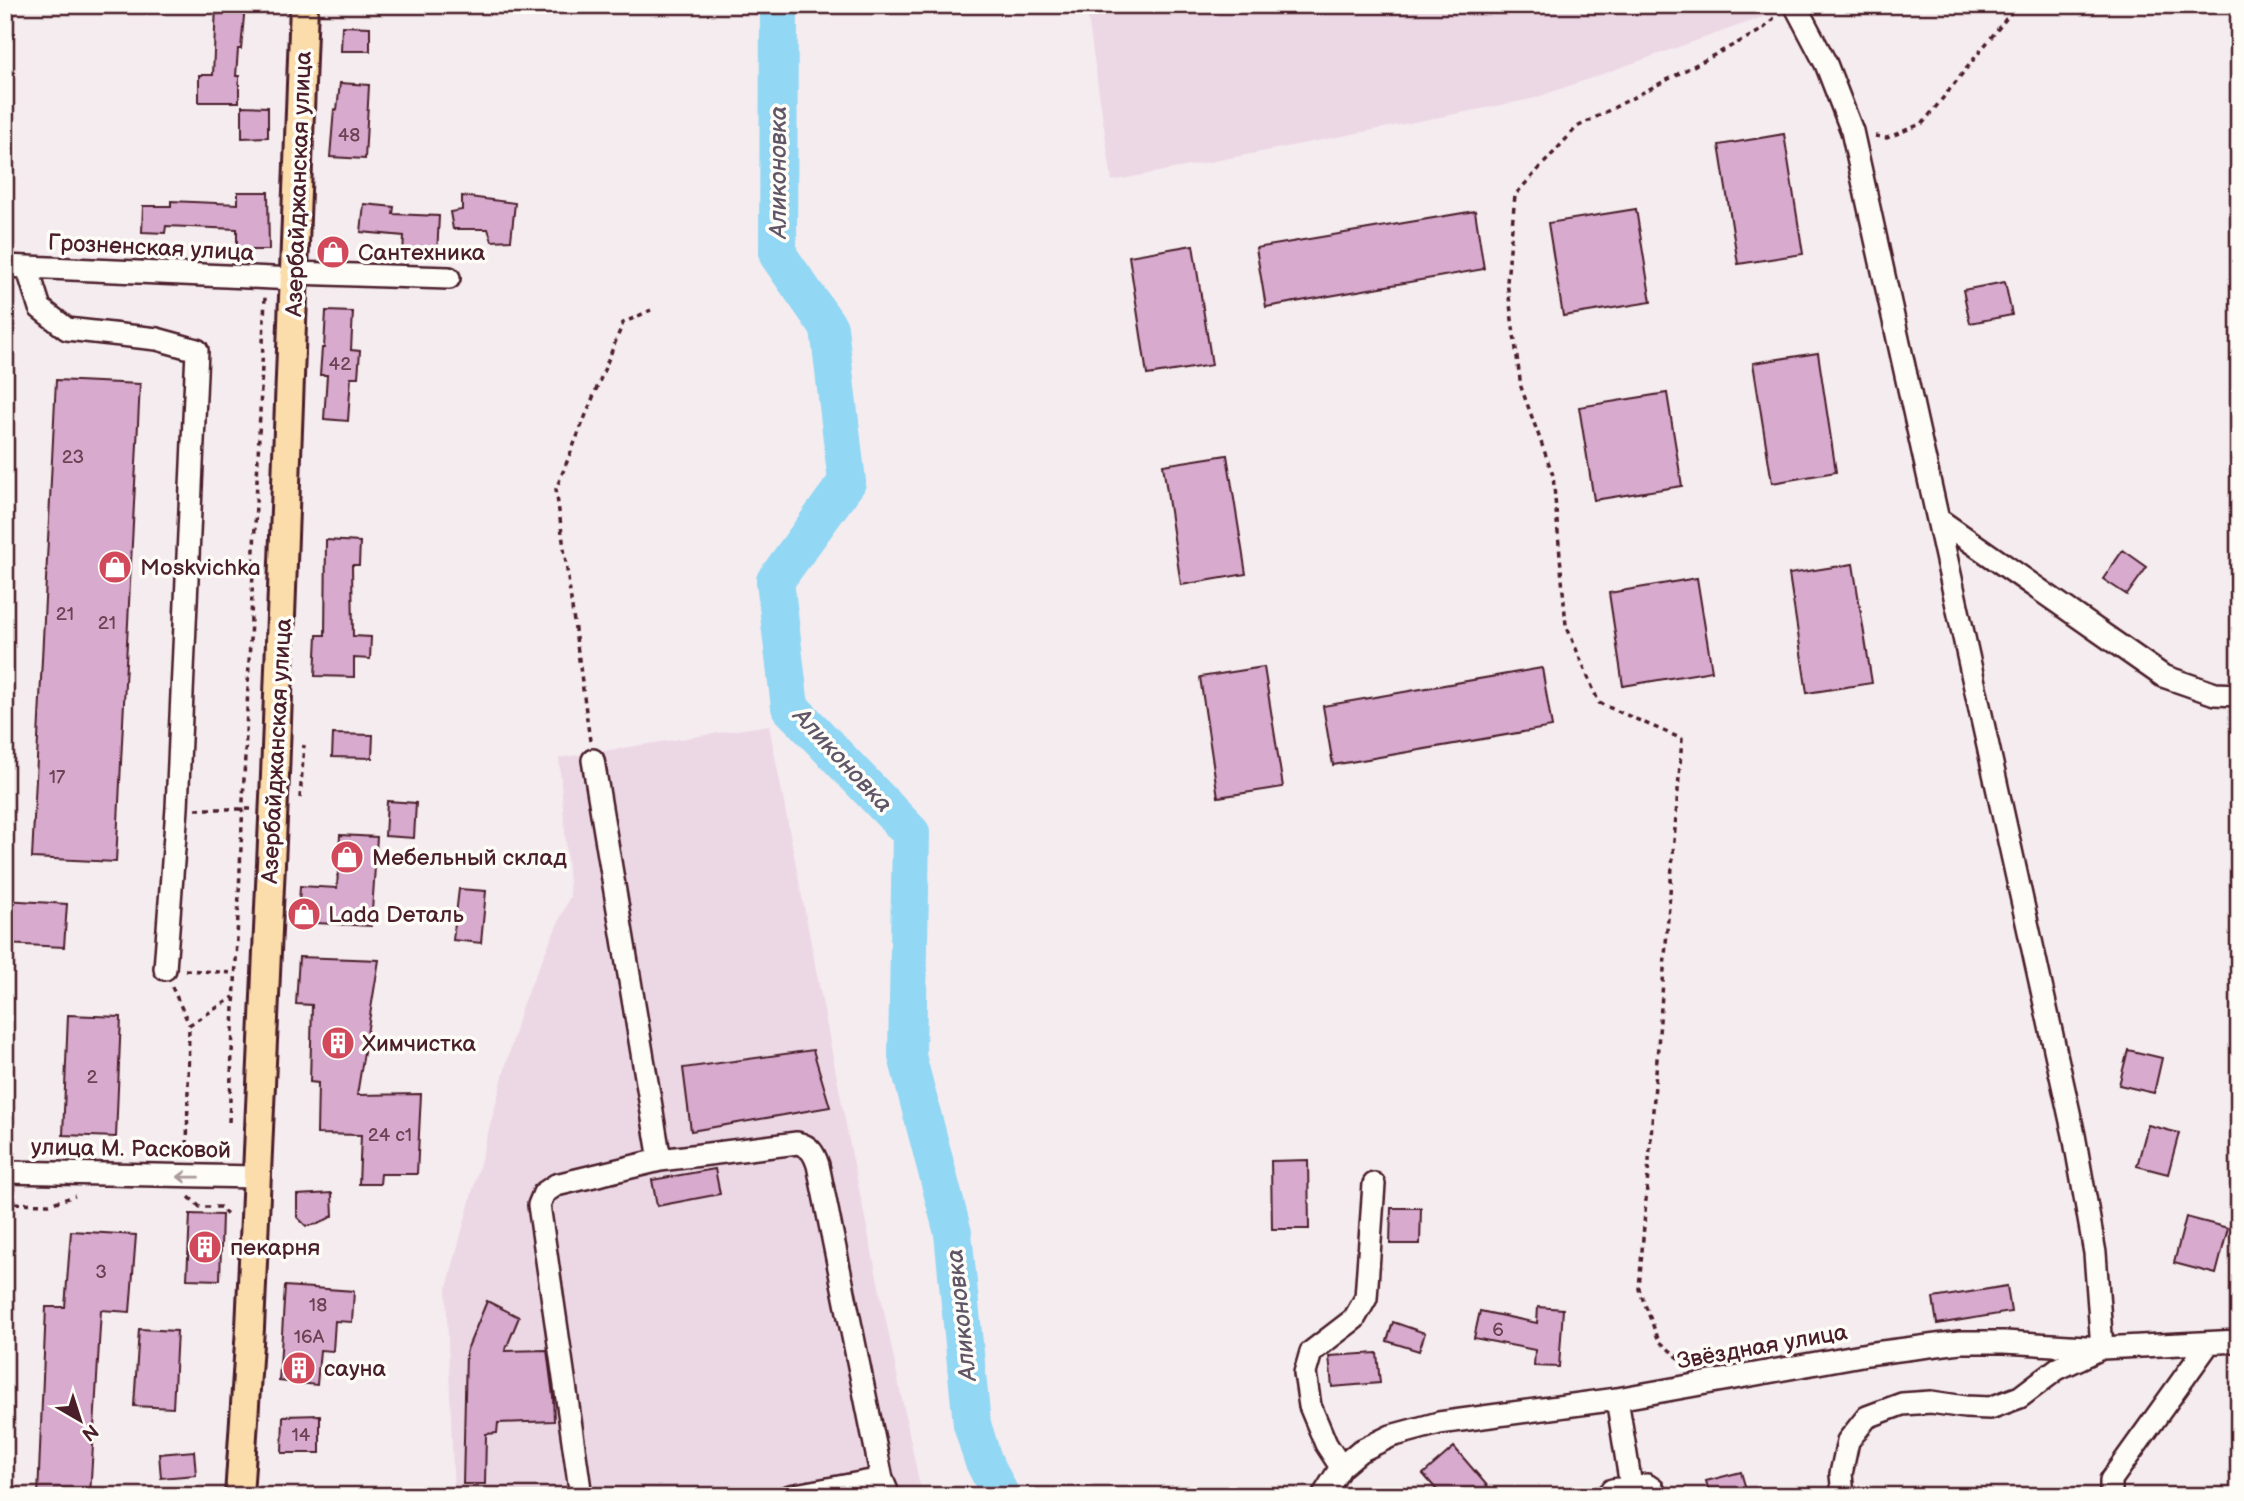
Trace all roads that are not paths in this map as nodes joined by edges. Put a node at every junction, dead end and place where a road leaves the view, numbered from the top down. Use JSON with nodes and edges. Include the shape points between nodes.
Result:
{"nodes":[{"id":1,"x":304,"y":5,"type":"edge"},
{"id":2,"x":1796,"y":5,"type":"edge"},
{"id":3,"x":5,"y":266,"type":"edge"},
{"id":4,"x":27,"y":267,"type":"junction"},
{"id":5,"x":286,"y":277,"type":"junction"},
{"id":6,"x":449,"y":278,"type":"dead end"},
{"id":7,"x":1938,"y":519,"type":"junction"},
{"id":8,"x":2239,"y":695,"type":"edge"},
{"id":9,"x":593,"y":760,"type":"road end"},
{"id":10,"x":165,"y":969,"type":"road end"},
{"id":11,"x":660,"y":1160,"type":"junction"},
{"id":12,"x":5,"y":1171,"type":"edge"},
{"id":13,"x":256,"y":1177,"type":"junction"},
{"id":14,"x":1374,"y":1184,"type":"dead end"},
{"id":15,"x":2239,"y":1341,"type":"edge"},
{"id":16,"x":2209,"y":1343,"type":"junction"},
{"id":17,"x":2102,"y":1348,"type":"junction"},
{"id":18,"x":1617,"y":1399,"type":"junction"},
{"id":19,"x":1341,"y":1467,"type":"junction"},
{"id":20,"x":1631,"y":1486,"type":"junction"},
{"id":21,"x":885,"y":1487,"type":"edge"},
{"id":22,"x":239,"y":1496,"type":"edge"},
{"id":23,"x":580,"y":1496,"type":"edge"},
{"id":24,"x":790,"y":1496,"type":"edge"},
{"id":25,"x":1323,"y":1496,"type":"edge"},
{"id":26,"x":1606,"y":1496,"type":"edge"},
{"id":27,"x":1656,"y":1496,"type":"edge"},
{"id":28,"x":1843,"y":1496,"type":"edge"},
{"id":29,"x":2111,"y":1496,"type":"edge"}],
"edges":[{"from":1,"to":5,"type":"main road","name":"Азербайджанская улица"},
{"from":2,"to":7,"type":"street","via":[[1852,131]]},
{"from":3,"to":4,"type":"street","name":"Грозненская улица"},
{"from":4,"to":5,"type":"street","name":"Грозненская улица"},
{"from":4,"to":10,"type":"street","via":[[40,308],[67,330],[157,339],[197,350],[177,808]]},
{"from":5,"to":6,"type":"street","name":"Грозненская улица"},
{"from":5,"to":13,"type":"main road","name":"Азербайджанская улица","via":[[286,532]]},
{"from":7,"to":8,"type":"street","via":[[2163,676],[2215,694]]},
{"from":7,"to":17,"type":"street","via":[[2074,1135],[2095,1253]]},
{"from":9,"to":11,"type":"street"},
{"from":11,"to":21,"type":"street","via":[[797,1143],[814,1153]]},
{"from":11,"to":23,"type":"street","via":[[556,1185],[544,1193],[539,1205]]},
{"from":13,"to":12,"type":"street","name":"улица М. Расковой","one_way":true},
{"from":13,"to":22,"type":"main road","name":"Азербайджанская улица"},
{"from":14,"to":19,"type":"street","via":[[1366,1298],[1354,1319],[1311,1352],[1304,1373],[1310,1406]]},
{"from":15,"to":16,"type":"street","name":"Звёздная улица"},
{"from":16,"to":17,"type":"street","name":"Звёздная улица"},
{"from":16,"to":29,"type":"street","via":[[2110,1480]]},
{"from":17,"to":18,"type":"street","name":"Звёздная улица","via":[[1960,1342]]},
{"from":17,"to":28,"type":"street","via":[[2057,1369],[2020,1396],[1990,1408],[1902,1404],[1867,1417],[1848,1441],[1841,1474]]},
{"from":18,"to":19,"type":"street","name":"Звёздная улица","via":[[1440,1423],[1391,1436],[1360,1451]]},
{"from":18,"to":20,"type":"street"},
{"from":19,"to":25,"type":"street","name":"Звёздная улица"},
{"from":20,"to":26,"type":"street"},
{"from":20,"to":27,"type":"street","via":[[1647,1485]]},
{"from":21,"to":24,"type":"street"}]}
